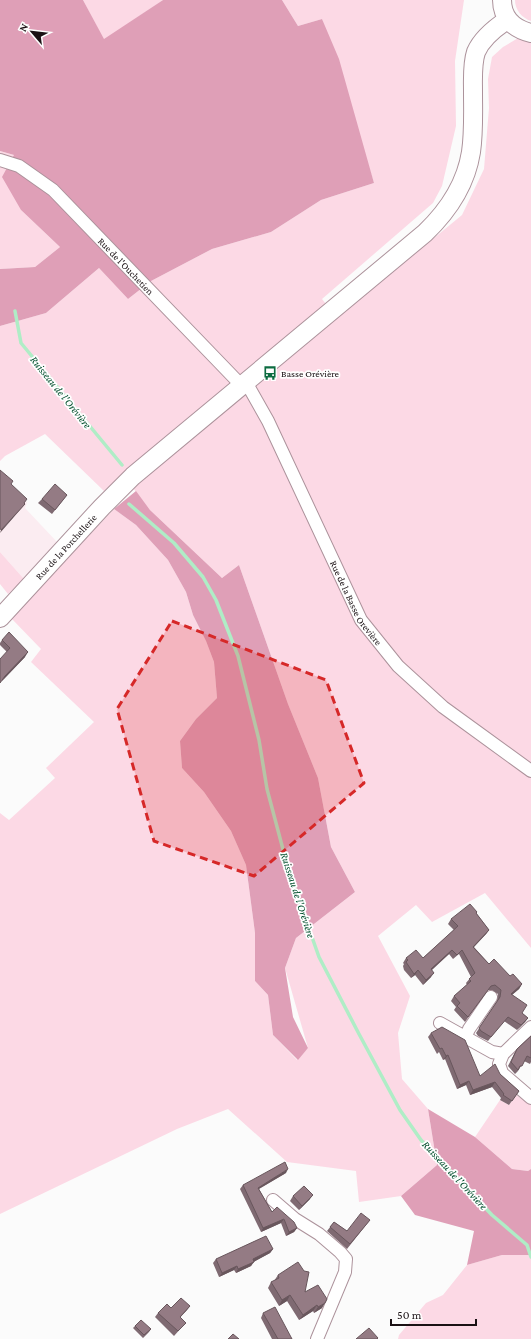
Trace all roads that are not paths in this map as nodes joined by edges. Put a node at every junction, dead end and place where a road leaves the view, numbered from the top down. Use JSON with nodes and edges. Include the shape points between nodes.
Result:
{"nodes":[{"id":1,"x":502,"y":0,"type":"edge"},
{"id":2,"x":507,"y":20,"type":"junction"},
{"id":3,"x":531,"y":33,"type":"edge"},
{"id":4,"x":0,"y":160,"type":"edge"},
{"id":5,"x":244,"y":384,"type":"junction"},
{"id":6,"x":0,"y":618,"type":"edge"},
{"id":7,"x":531,"y":771,"type":"edge"},
{"id":8,"x":491,"y":997,"type":"dead end"},
{"id":9,"x":440,"y":1023,"type":"dead end"},
{"id":10,"x":531,"y":1027,"type":"edge"},
{"id":11,"x":466,"y":1036,"type":"junction"},
{"id":12,"x":503,"y":1054,"type":"junction"},
{"id":13,"x":531,"y":1098,"type":"edge"},
{"id":14,"x":273,"y":1200,"type":"dead end"},
{"id":15,"x":318,"y":1339,"type":"edge"}],
"edges":[{"from":1,"to":2,"type":"street"},
{"from":2,"to":3,"type":"street","via":[[522,31]]},
{"from":2,"to":5,"type":"street","name":"Rue de la Porchellerie","via":[[492,30],[476,52],[470,154],[460,187],[448,208],[425,233]]},
{"from":4,"to":5,"type":"street","name":"Rue de l'Ouchetien","via":[[19,166],[53,190]]},
{"from":5,"to":6,"type":"street","name":"Rue de la Porchellerie","via":[[133,476]]},
{"from":5,"to":7,"type":"street","name":"Rue de la Basse Orevière","via":[[268,421],[361,620],[398,666],[443,707]]},
{"from":8,"to":11,"type":"street"},
{"from":9,"to":11,"type":"street"},
{"from":10,"to":12,"type":"street"},
{"from":11,"to":12,"type":"street","via":[[492,1052]]},
{"from":12,"to":13,"type":"street","via":[[499,1064],[502,1073]]},
{"from":14,"to":15,"type":"street","via":[[346,1259],[345,1272]]}]}
